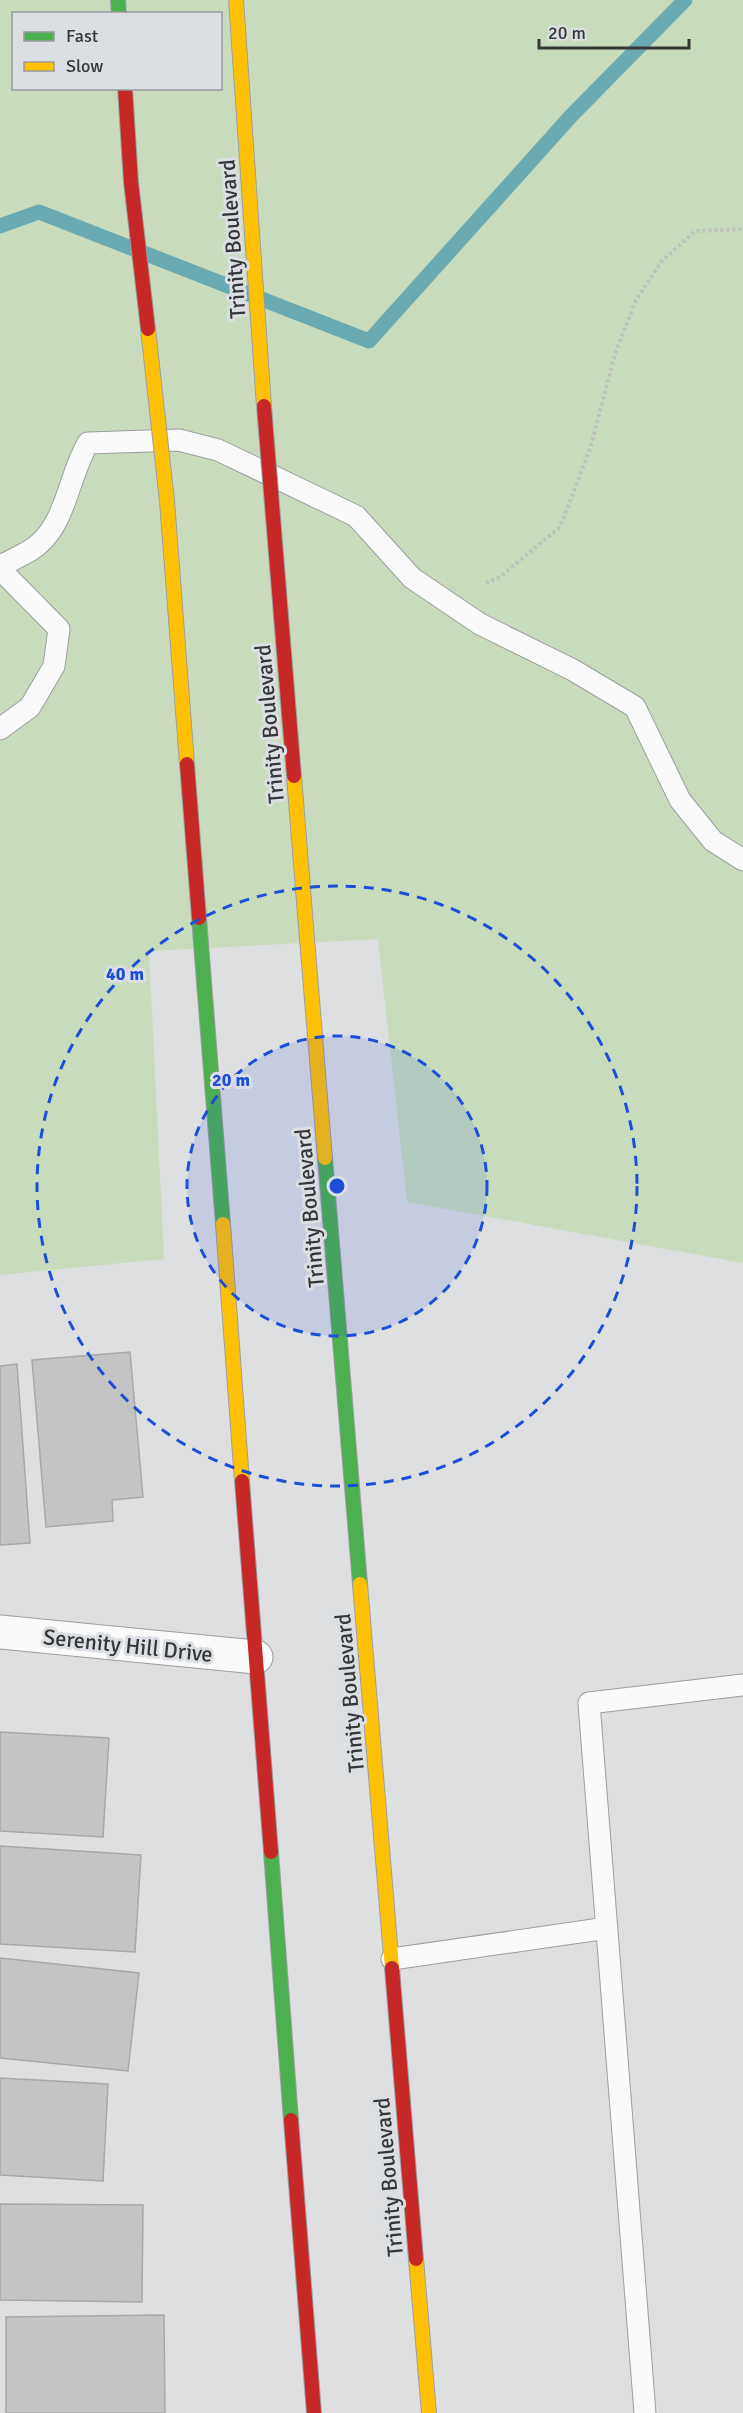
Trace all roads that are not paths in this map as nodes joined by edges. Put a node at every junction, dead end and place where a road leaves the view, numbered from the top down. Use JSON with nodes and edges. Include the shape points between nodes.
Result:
{"nodes":[{"id":1,"x":236,"y":0,"type":"edge"},
{"id":2,"x":125,"y":90,"type":"edge"},
{"id":3,"x":0,"y":567,"type":"edge"},
{"id":4,"x":0,"y":729,"type":"edge"},
{"id":5,"x":743,"y":860,"type":"edge"},
{"id":6,"x":0,"y":1632,"type":"edge"},
{"id":7,"x":256,"y":1657,"type":"junction"},
{"id":8,"x":743,"y":1685,"type":"edge"},
{"id":9,"x":607,"y":1928,"type":"junction"},
{"id":10,"x":392,"y":1959,"type":"junction"},
{"id":11,"x":314,"y":2413,"type":"edge"},
{"id":12,"x":429,"y":2413,"type":"edge"},
{"id":13,"x":645,"y":2413,"type":"edge"}],
"edges":[{"from":1,"to":10,"type":"main road","name":"Trinity Boulevard","bridge":true,"via":[[271,502]]},
{"from":2,"to":7,"type":"main road","bridge":true,"via":[[131,182],[167,501]]},
{"from":3,"to":4,"type":"lane","via":[[59,629],[54,666],[30,707]]},
{"from":3,"to":5,"type":"lane","via":[[41,543],[59,517],[78,459],[88,443],[179,440],[218,450],[356,516],[412,578],[444,600],[480,624],[573,670],[635,707],[680,800],[713,841]]},
{"from":6,"to":7,"type":"street","name":"Serenity Hill Drive"},
{"from":7,"to":11,"type":"main road"},
{"from":8,"to":9,"type":"lane","via":[[590,1703]]},
{"from":9,"to":10,"type":"lane"},
{"from":9,"to":13,"type":"lane"},
{"from":10,"to":12,"type":"main road","name":"Trinity Boulevard"}]}
